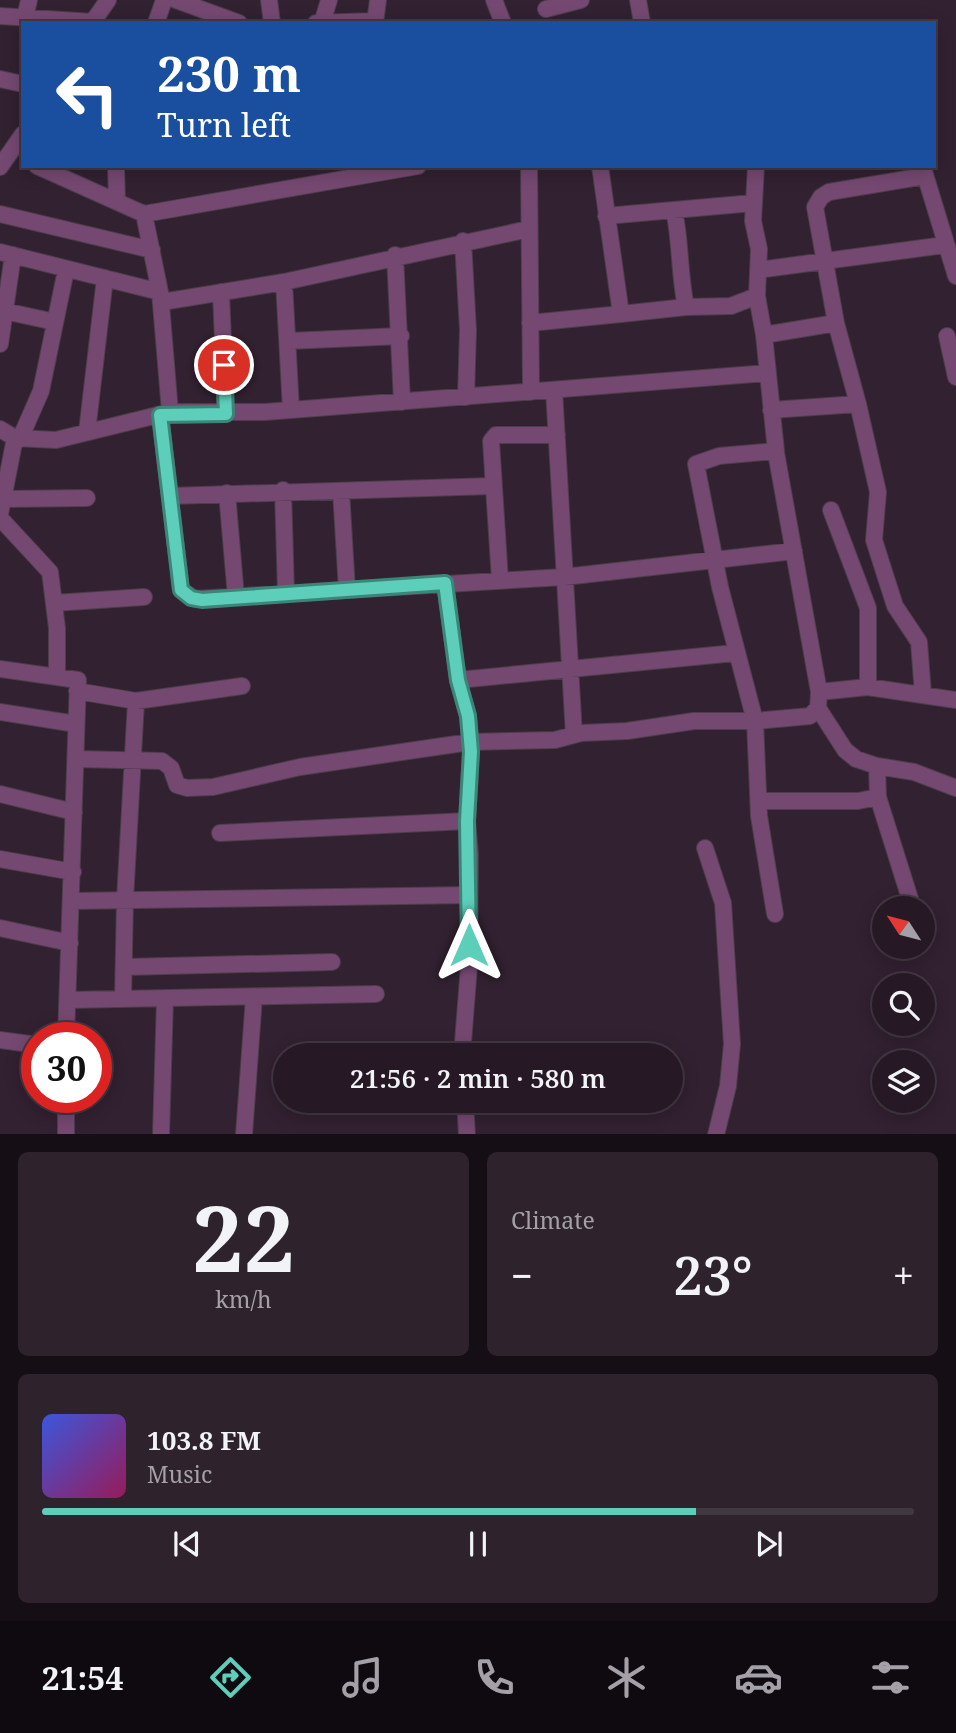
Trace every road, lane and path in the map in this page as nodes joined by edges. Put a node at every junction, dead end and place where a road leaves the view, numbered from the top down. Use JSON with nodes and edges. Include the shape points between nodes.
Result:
{"nodes":[{"id":1,"x":29,"y":0,"type":"edge"},
{"id":2,"x":164,"y":0,"type":"edge"},
{"id":3,"x":176,"y":0,"type":"edge"},
{"id":4,"x":269,"y":0,"type":"edge"},
{"id":5,"x":329,"y":0,"type":"edge"},
{"id":6,"x":378,"y":0,"type":"edge"},
{"id":7,"x":494,"y":0,"type":"edge"},
{"id":8,"x":581,"y":0,"type":"edge"},
{"id":9,"x":638,"y":0,"type":"edge"},
{"id":10,"x":546,"y":11,"type":"edge"},
{"id":11,"x":0,"y":16,"type":"edge"},
{"id":12,"x":25,"y":18,"type":"junction"},
{"id":13,"x":80,"y":21,"type":"edge"},
{"id":14,"x":157,"y":21,"type":"edge"},
{"id":15,"x":234,"y":21,"type":"edge"},
{"id":16,"x":272,"y":21,"type":"edge"},
{"id":17,"x":322,"y":21,"type":"edge"},
{"id":18,"x":375,"y":21,"type":"edge"},
{"id":19,"x":502,"y":21,"type":"edge"},
{"id":20,"x":642,"y":21,"type":"edge"},
{"id":21,"x":0,"y":79,"type":"edge"},
{"id":22,"x":21,"y":84,"type":"edge"},
{"id":23,"x":21,"y":136,"type":"edge"},
{"id":24,"x":2,"y":157,"type":"edge"},
{"id":25,"x":21,"y":160,"type":"edge"},
{"id":26,"x":41,"y":168,"type":"edge"},
{"id":27,"x":116,"y":168,"type":"edge"},
{"id":28,"x":407,"y":168,"type":"edge"},
{"id":29,"x":529,"y":168,"type":"edge"},
{"id":30,"x":600,"y":168,"type":"edge"},
{"id":31,"x":756,"y":168,"type":"edge"},
{"id":32,"x":924,"y":171,"type":"edge"},
{"id":33,"x":117,"y":202,"type":"junction"},
{"id":34,"x":753,"y":203,"type":"junction"},
{"id":35,"x":674,"y":210,"type":"junction"},
{"id":36,"x":0,"y":214,"type":"edge"},
{"id":37,"x":144,"y":214,"type":"junction"},
{"id":38,"x":606,"y":216,"type":"junction"},
{"id":39,"x":529,"y":229,"type":"junction"},
{"id":40,"x":463,"y":241,"type":"junction"},
{"id":41,"x":945,"y":245,"type":"junction"},
{"id":42,"x":152,"y":250,"type":"junction"},
{"id":43,"x":7,"y":254,"type":"edge"},
{"id":44,"x":396,"y":256,"type":"junction"},
{"id":45,"x":825,"y":259,"type":"junction"},
{"id":46,"x":66,"y":270,"type":"junction"},
{"id":47,"x":758,"y":270,"type":"junction"},
{"id":48,"x":956,"y":276,"type":"edge"},
{"id":49,"x":105,"y":278,"type":"junction"},
{"id":50,"x":284,"y":282,"type":"junction"},
{"id":51,"x":221,"y":292,"type":"junction"},
{"id":52,"x":757,"y":296,"type":"junction"},
{"id":53,"x":161,"y":297,"type":"junction"},
{"id":54,"x":686,"y":307,"type":"junction"},
{"id":55,"x":3,"y":310,"type":"edge"},
{"id":56,"x":621,"y":314,"type":"junction"},
{"id":57,"x":55,"y":322,"type":"junction"},
{"id":58,"x":530,"y":323,"type":"junction"},
{"id":59,"x":836,"y":323,"type":"junction"},
{"id":60,"x":401,"y":335,"type":"junction"},
{"id":61,"x":764,"y":335,"type":"junction"},
{"id":62,"x":947,"y":336,"type":"dead end"},
{"id":63,"x":289,"y":341,"type":"junction"},
{"id":64,"x":0,"y":344,"type":"edge"},
{"id":65,"x":768,"y":373,"type":"junction"},
{"id":66,"x":956,"y":377,"type":"edge"},
{"id":67,"x":554,"y":390,"type":"junction"},
{"id":68,"x":531,"y":392,"type":"junction"},
{"id":69,"x":466,"y":397,"type":"junction"},
{"id":70,"x":402,"y":402,"type":"junction"},
{"id":71,"x":858,"y":404,"type":"junction"},
{"id":72,"x":291,"y":410,"type":"junction"},
{"id":73,"x":771,"y":410,"type":"junction"},
{"id":74,"x":165,"y":413,"type":"junction"},
{"id":75,"x":226,"y":414,"type":"junction"},
{"id":76,"x":0,"y":429,"type":"edge"},
{"id":77,"x":87,"y":432,"type":"junction"},
{"id":78,"x":557,"y":435,"type":"junction"},
{"id":79,"x":18,"y":438,"type":"junction"},
{"id":80,"x":775,"y":447,"type":"junction"},
{"id":81,"x":492,"y":486,"type":"junction"},
{"id":82,"x":283,"y":490,"type":"junction"},
{"id":83,"x":341,"y":491,"type":"junction"},
{"id":84,"x":227,"y":493,"type":"junction"},
{"id":85,"x":170,"y":496,"type":"junction"},
{"id":86,"x":87,"y":498,"type":"dead end"},
{"id":87,"x":1,"y":510,"type":"edge"},
{"id":88,"x":831,"y":510,"type":"dead end"},
{"id":89,"x":794,"y":551,"type":"junction"},
{"id":90,"x":716,"y":561,"type":"junction"},
{"id":91,"x":564,"y":577,"type":"junction"},
{"id":92,"x":500,"y":580,"type":"junction"},
{"id":93,"x":445,"y":583,"type":"junction"},
{"id":94,"x":347,"y":590,"type":"junction"},
{"id":95,"x":286,"y":593,"type":"junction"},
{"id":96,"x":144,"y":597,"type":"dead end"},
{"id":97,"x":236,"y":597,"type":"junction"},
{"id":98,"x":54,"y":603,"type":"junction"},
{"id":99,"x":735,"y":653,"type":"junction"},
{"id":100,"x":0,"y":669,"type":"edge"},
{"id":101,"x":568,"y":669,"type":"junction"},
{"id":102,"x":57,"y":677,"type":"junction"},
{"id":103,"x":458,"y":680,"type":"junction"},
{"id":104,"x":243,"y":686,"type":"dead end"},
{"id":105,"x":868,"y":687,"type":"junction"},
{"id":106,"x":77,"y":691,"type":"junction"},
{"id":107,"x":923,"y":694,"type":"junction"},
{"id":108,"x":956,"y":700,"type":"edge"},
{"id":109,"x":136,"y":701,"type":"junction"},
{"id":110,"x":818,"y":701,"type":"junction"},
{"id":111,"x":0,"y":712,"type":"edge"},
{"id":112,"x":755,"y":721,"type":"junction"},
{"id":113,"x":76,"y":724,"type":"junction"},
{"id":114,"x":573,"y":735,"type":"junction"},
{"id":115,"x":470,"y":742,"type":"junction"},
{"id":116,"x":76,"y":759,"type":"junction"},
{"id":117,"x":133,"y":759,"type":"junction"},
{"id":118,"x":877,"y":766,"type":"junction"},
{"id":119,"x":956,"y":788,"type":"edge"},
{"id":120,"x":0,"y":794,"type":"edge"},
{"id":121,"x":878,"y":797,"type":"junction"},
{"id":122,"x":759,"y":801,"type":"junction"},
{"id":123,"x":74,"y":812,"type":"junction"},
{"id":124,"x":467,"y":821,"type":"junction"},
{"id":125,"x":220,"y":832,"type":"dead end"},
{"id":126,"x":705,"y":848,"type":"dead end"},
{"id":127,"x":0,"y":859,"type":"edge"},
{"id":128,"x":73,"y":872,"type":"junction"},
{"id":129,"x":469,"y":895,"type":"junction"},
{"id":130,"x":909,"y":896,"type":"edge"},
{"id":131,"x":125,"y":900,"type":"junction"},
{"id":132,"x":72,"y":901,"type":"junction"},
{"id":133,"x":775,"y":914,"type":"dead end"},
{"id":134,"x":0,"y":928,"type":"edge"},
{"id":135,"x":70,"y":943,"type":"junction"},
{"id":136,"x":332,"y":962,"type":"dead end"},
{"id":137,"x":125,"y":967,"type":"junction"},
{"id":138,"x":376,"y":994,"type":"dead end"},
{"id":139,"x":254,"y":997,"type":"junction"},
{"id":140,"x":123,"y":999,"type":"junction"},
{"id":141,"x":165,"y":999,"type":"junction"},
{"id":142,"x":68,"y":1000,"type":"junction"},
{"id":143,"x":67,"y":1022,"type":"edge"},
{"id":144,"x":0,"y":1040,"type":"edge"},
{"id":145,"x":21,"y":1043,"type":"edge"},
{"id":146,"x":463,"y":1043,"type":"edge"},
{"id":147,"x":66,"y":1113,"type":"edge"},
{"id":148,"x":466,"y":1113,"type":"edge"},
{"id":149,"x":66,"y":1134,"type":"edge"},
{"id":150,"x":161,"y":1134,"type":"edge"},
{"id":151,"x":244,"y":1134,"type":"edge"},
{"id":152,"x":467,"y":1134,"type":"edge"},
{"id":153,"x":716,"y":1134,"type":"edge"}],
"edges":[{"from":1,"to":12,"type":"street"},
{"from":2,"to":14,"type":"street"},
{"from":3,"to":15,"type":"street"},
{"from":4,"to":16,"type":"street"},
{"from":5,"to":17,"type":"street"},
{"from":6,"to":18,"type":"street"},
{"from":7,"to":19,"type":"street"},
{"from":8,"to":10,"type":"street"},
{"from":9,"to":20,"type":"street"},
{"from":11,"to":12,"type":"street"},
{"from":12,"to":13,"type":"street"},
{"from":21,"to":22,"type":"street"},
{"from":23,"to":24,"type":"street"},
{"from":24,"to":25,"type":"street"},
{"from":26,"to":33,"type":"street"},
{"from":27,"to":33,"type":"street"},
{"from":28,"to":37,"type":"street"},
{"from":29,"to":39,"type":"street"},
{"from":30,"to":38,"type":"street"},
{"from":31,"to":34,"type":"street"},
{"from":32,"to":41,"type":"street"},
{"from":32,"to":45,"type":"street","via":[[821,197],[815,207]]},
{"from":33,"to":37,"type":"street"},
{"from":34,"to":35,"type":"street"},
{"from":34,"to":47,"type":"street"},
{"from":35,"to":38,"type":"street"},
{"from":35,"to":54,"type":"street"},
{"from":36,"to":42,"type":"street"},
{"from":37,"to":42,"type":"street"},
{"from":38,"to":56,"type":"street"},
{"from":39,"to":40,"type":"street"},
{"from":39,"to":58,"type":"street"},
{"from":40,"to":44,"type":"street"},
{"from":40,"to":69,"type":"street"},
{"from":41,"to":45,"type":"street"},
{"from":41,"to":48,"type":"street"},
{"from":42,"to":53,"type":"street"},
{"from":43,"to":46,"type":"street"},
{"from":43,"to":55,"type":"street"},
{"from":44,"to":50,"type":"street"},
{"from":44,"to":60,"type":"street"},
{"from":45,"to":47,"type":"street"},
{"from":45,"to":59,"type":"street"},
{"from":46,"to":49,"type":"street"},
{"from":46,"to":57,"type":"street"},
{"from":47,"to":52,"type":"street"},
{"from":49,"to":53,"type":"street"},
{"from":49,"to":77,"type":"street"},
{"from":50,"to":51,"type":"street"},
{"from":50,"to":63,"type":"street"},
{"from":51,"to":53,"type":"street"},
{"from":51,"to":75,"type":"street"},
{"from":52,"to":54,"type":"street","via":[[731,306]]},
{"from":52,"to":61,"type":"street"},
{"from":53,"to":74,"type":"street"},
{"from":54,"to":56,"type":"street"},
{"from":55,"to":57,"type":"street"},
{"from":55,"to":64,"type":"street"},
{"from":56,"to":58,"type":"street"},
{"from":57,"to":79,"type":"street","via":[[41,391]]},
{"from":58,"to":68,"type":"street"},
{"from":59,"to":61,"type":"street"},
{"from":59,"to":71,"type":"street"},
{"from":60,"to":63,"type":"street"},
{"from":60,"to":70,"type":"street"},
{"from":61,"to":65,"type":"street"},
{"from":62,"to":66,"type":"street"},
{"from":63,"to":72,"type":"street"},
{"from":65,"to":67,"type":"street"},
{"from":65,"to":73,"type":"street"},
{"from":67,"to":68,"type":"street"},
{"from":67,"to":78,"type":"street"},
{"from":68,"to":69,"type":"street"},
{"from":69,"to":70,"type":"street"},
{"from":70,"to":72,"type":"street"},
{"from":71,"to":73,"type":"street"},
{"from":71,"to":107,"type":"street","via":[[878,492],[874,540],[895,606],[919,642]]},
{"from":72,"to":75,"type":"street"},
{"from":73,"to":80,"type":"street"},
{"from":74,"to":75,"type":"street"},
{"from":74,"to":77,"type":"street"},
{"from":74,"to":85,"type":"street"},
{"from":76,"to":79,"type":"street"},
{"from":77,"to":79,"type":"street","via":[[56,440]]},
{"from":78,"to":81,"type":"street","via":[[493,437]]},
{"from":78,"to":91,"type":"street"},
{"from":79,"to":87,"type":"street"},
{"from":80,"to":89,"type":"street"},
{"from":80,"to":90,"type":"street","via":[[776,451],[719,456],[696,464]]},
{"from":81,"to":83,"type":"street"},
{"from":81,"to":92,"type":"street"},
{"from":82,"to":83,"type":"street"},
{"from":82,"to":84,"type":"street"},
{"from":82,"to":95,"type":"street"},
{"from":83,"to":94,"type":"street"},
{"from":84,"to":85,"type":"street"},
{"from":84,"to":97,"type":"street"},
{"from":85,"to":97,"type":"street","via":[[181,590],[195,599]]},
{"from":86,"to":87,"type":"street"},
{"from":87,"to":98,"type":"street","via":[[50,572]]},
{"from":88,"to":105,"type":"street","via":[[868,608]]},
{"from":89,"to":90,"type":"street"},
{"from":89,"to":110,"type":"street"},
{"from":90,"to":91,"type":"street"},
{"from":90,"to":99,"type":"street"},
{"from":91,"to":92,"type":"street"},
{"from":91,"to":101,"type":"street"},
{"from":92,"to":93,"type":"street"},
{"from":93,"to":94,"type":"street"},
{"from":93,"to":103,"type":"street"},
{"from":94,"to":95,"type":"street"},
{"from":95,"to":97,"type":"street"},
{"from":96,"to":98,"type":"street"},
{"from":98,"to":102,"type":"street"},
{"from":99,"to":101,"type":"street"},
{"from":99,"to":112,"type":"street"},
{"from":100,"to":102,"type":"street"},
{"from":101,"to":103,"type":"street"},
{"from":101,"to":114,"type":"street"},
{"from":102,"to":106,"type":"street","via":[[78,680]]},
{"from":103,"to":115,"type":"street"},
{"from":104,"to":109,"type":"street"},
{"from":105,"to":107,"type":"street"},
{"from":105,"to":110,"type":"street"},
{"from":106,"to":109,"type":"street"},
{"from":106,"to":113,"type":"street"},
{"from":107,"to":108,"type":"street"},
{"from":109,"to":117,"type":"street"},
{"from":110,"to":112,"type":"street","via":[[810,716]]},
{"from":110,"to":118,"type":"street","via":[[845,750]]},
{"from":111,"to":113,"type":"street"},
{"from":112,"to":114,"type":"street","via":[[694,721]]},
{"from":112,"to":122,"type":"street"},
{"from":113,"to":116,"type":"street"},
{"from":114,"to":115,"type":"street","via":[[555,740]]},
{"from":115,"to":117,"type":"street","via":[[300,767],[199,789],[177,785],[166,762]]},
{"from":115,"to":124,"type":"street"},
{"from":116,"to":117,"type":"street"},
{"from":116,"to":123,"type":"street"},
{"from":117,"to":131,"type":"street"},
{"from":118,"to":119,"type":"street","via":[[914,772]]},
{"from":118,"to":121,"type":"street"},
{"from":120,"to":123,"type":"street"},
{"from":121,"to":122,"type":"street"},
{"from":121,"to":130,"type":"street"},
{"from":122,"to":133,"type":"street"},
{"from":123,"to":128,"type":"street"},
{"from":124,"to":125,"type":"street"},
{"from":124,"to":129,"type":"street"},
{"from":126,"to":153,"type":"street","via":[[723,903],[732,1044]]},
{"from":127,"to":128,"type":"street"},
{"from":128,"to":132,"type":"street"},
{"from":129,"to":131,"type":"street"},
{"from":129,"to":146,"type":"street"},
{"from":131,"to":132,"type":"street"},
{"from":131,"to":137,"type":"street"},
{"from":132,"to":135,"type":"street"},
{"from":134,"to":135,"type":"street"},
{"from":135,"to":142,"type":"street"},
{"from":136,"to":137,"type":"street"},
{"from":137,"to":140,"type":"street"},
{"from":138,"to":139,"type":"street"},
{"from":139,"to":141,"type":"street"},
{"from":139,"to":151,"type":"street"},
{"from":140,"to":141,"type":"street"},
{"from":140,"to":142,"type":"street"},
{"from":141,"to":150,"type":"street"},
{"from":142,"to":143,"type":"street"},
{"from":144,"to":145,"type":"street"},
{"from":147,"to":149,"type":"street"},
{"from":148,"to":152,"type":"street"}]}
